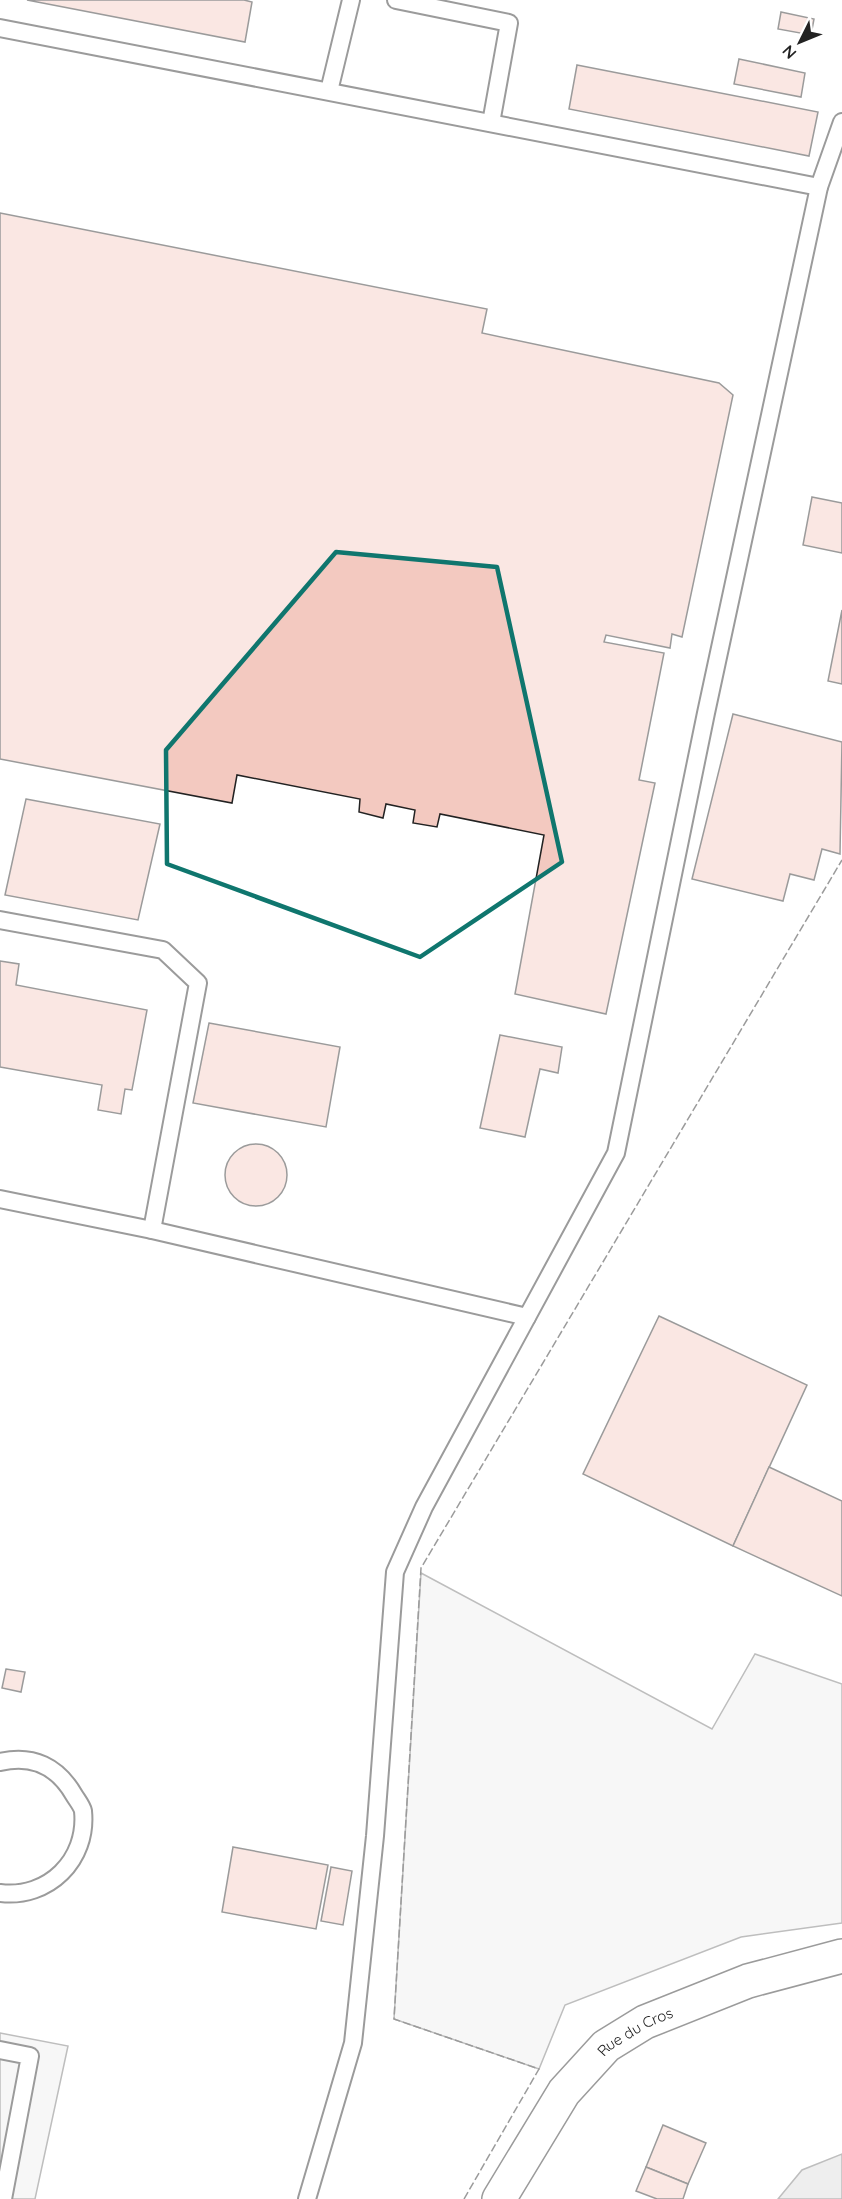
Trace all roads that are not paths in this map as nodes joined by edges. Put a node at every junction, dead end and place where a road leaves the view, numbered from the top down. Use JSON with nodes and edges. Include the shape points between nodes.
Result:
{"nodes":[{"id":1,"x":351,"y":0,"type":"edge"},
{"id":2,"x":396,"y":0,"type":"edge"},
{"id":3,"x":0,"y":28,"type":"edge"},
{"id":4,"x":329,"y":92,"type":"junction"},
{"id":5,"x":842,"y":122,"type":"edge"},
{"id":6,"x":491,"y":123,"type":"junction"},
{"id":7,"x":819,"y":187,"type":"junction"},
{"id":8,"x":0,"y":920,"type":"edge"},
{"id":9,"x":0,"y":1199,"type":"edge"},
{"id":10,"x":152,"y":1230,"type":"junction"},
{"id":11,"x":527,"y":1317,"type":"junction"},
{"id":12,"x":0,"y":1762,"type":"edge"},
{"id":13,"x":0,"y":1893,"type":"edge"},
{"id":14,"x":842,"y":1956,"type":"edge"},
{"id":15,"x":0,"y":2050,"type":"edge"},
{"id":16,"x":3,"y":2199,"type":"edge"},
{"id":17,"x":307,"y":2199,"type":"edge"},
{"id":18,"x":498,"y":2199,"type":"edge"}],
"edges":[{"from":1,"to":4,"type":"lane"},
{"from":2,"to":6,"type":"lane","via":[[509,23]]},
{"from":3,"to":4,"type":"lane"},
{"from":4,"to":6,"type":"lane"},
{"from":5,"to":7,"type":"lane"},
{"from":6,"to":7,"type":"lane"},
{"from":7,"to":11,"type":"lane","via":[[616,1153]]},
{"from":8,"to":10,"type":"lane","via":[[163,950],[198,983]]},
{"from":9,"to":10,"type":"lane"},
{"from":10,"to":11,"type":"lane"},
{"from":11,"to":17,"type":"lane","via":[[424,1507],[395,1572],[375,1836],[353,2043]]},
{"from":12,"to":13,"type":"lane","via":[[28,1760],[52,1768],[69,1786],[82,1809],[82,1834],[72,1863],[46,1885],[17,1895]]},
{"from":14,"to":18,"type":"street","name":"Rue du Cros","via":[[748,1981],[645,2022],[606,2046],[564,2092]]},
{"from":15,"to":16,"type":"lane","via":[[30,2056]]}]}
